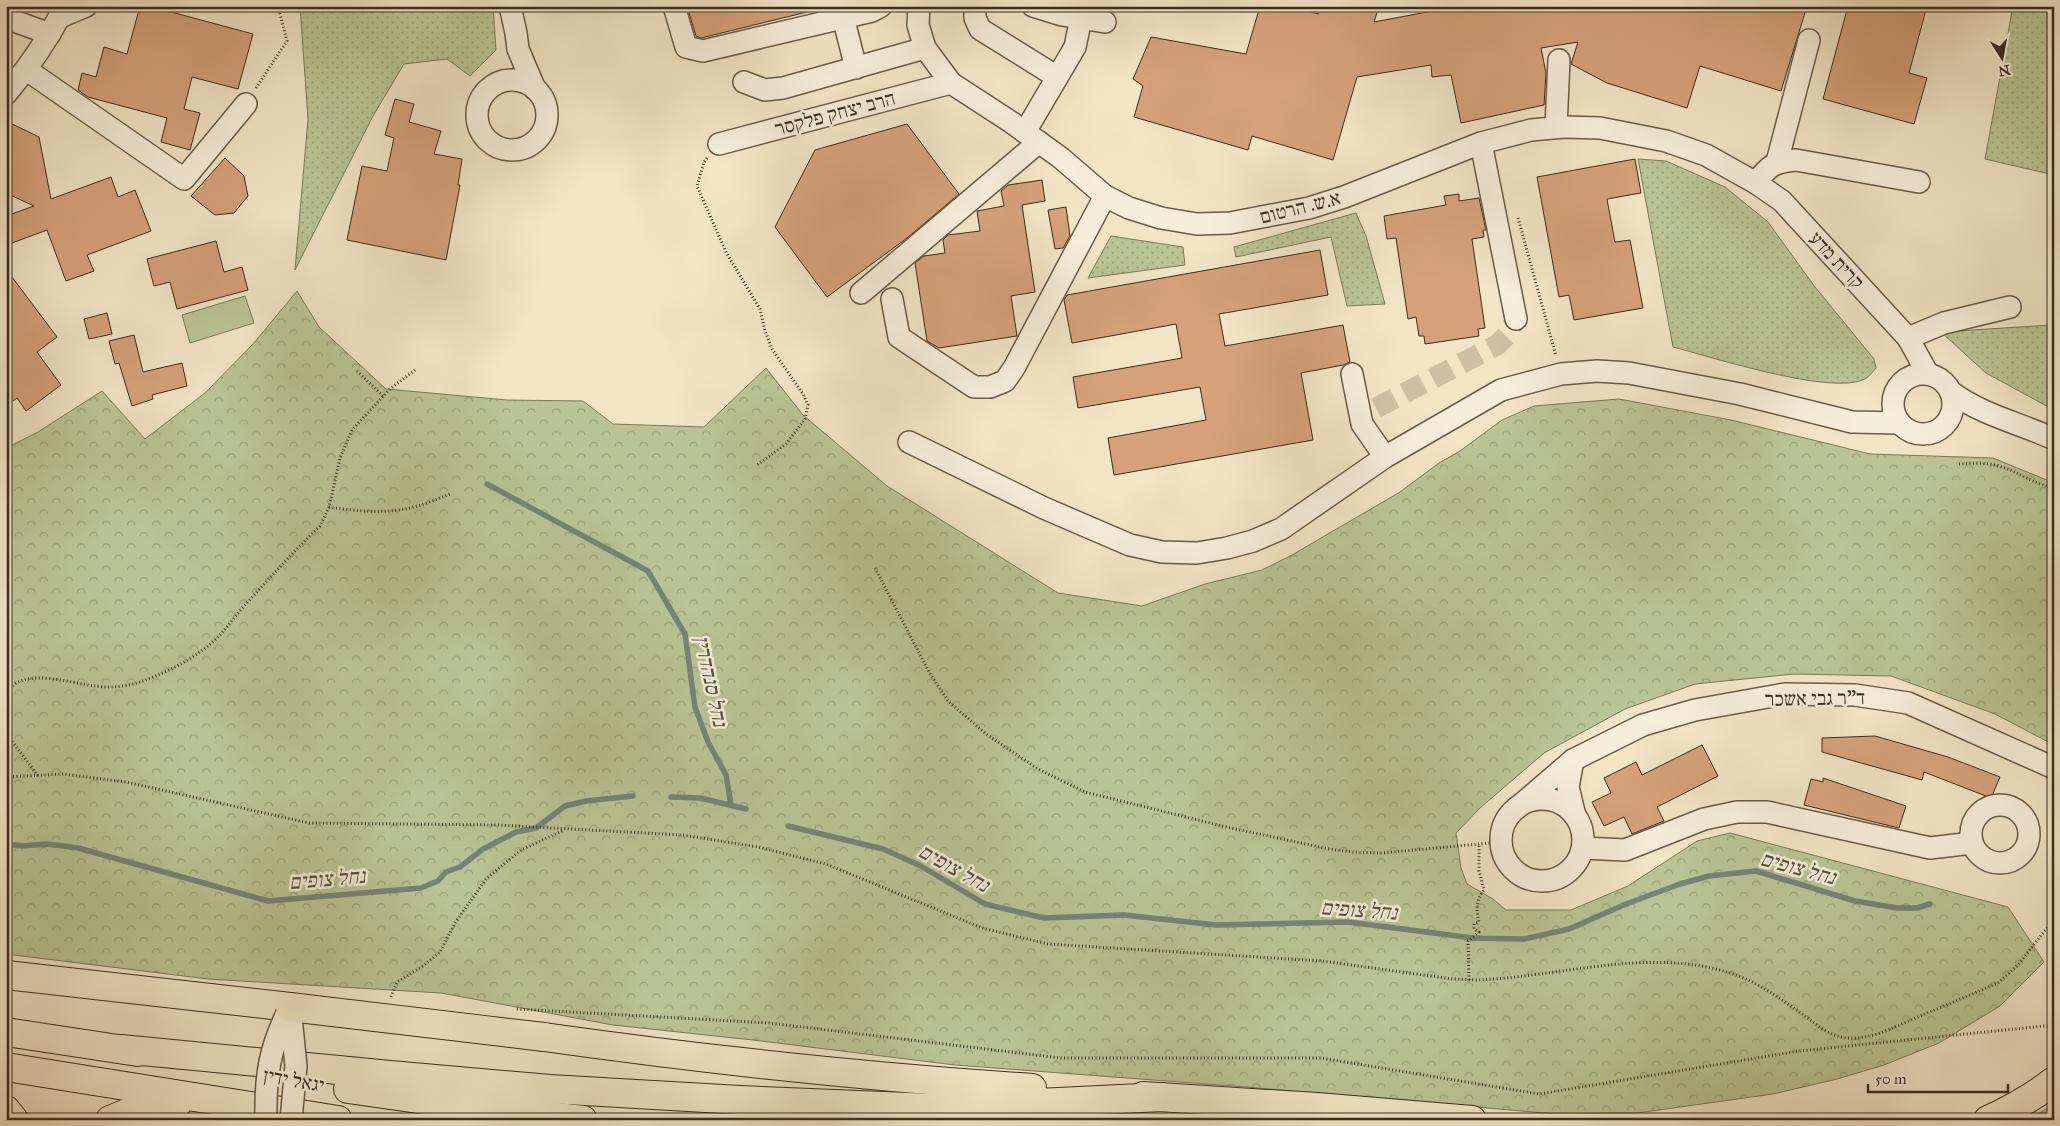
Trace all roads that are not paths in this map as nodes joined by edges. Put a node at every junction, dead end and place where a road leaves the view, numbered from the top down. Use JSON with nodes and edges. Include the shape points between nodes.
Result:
{"nodes":[{"id":1,"x":86,"y":6,"type":"edge"},
{"id":2,"x":510,"y":6,"type":"edge"},
{"id":3,"x":674,"y":6,"type":"edge"},
{"id":4,"x":881,"y":6,"type":"edge"},
{"id":5,"x":919,"y":6,"type":"edge"},
{"id":6,"x":975,"y":6,"type":"edge"},
{"id":7,"x":1034,"y":6,"type":"edge"},
{"id":8,"x":843,"y":17,"type":"junction"},
{"id":9,"x":6,"y":18,"type":"edge"},
{"id":10,"x":1081,"y":18,"type":"junction"},
{"id":11,"x":58,"y":19,"type":"edge"},
{"id":12,"x":1105,"y":22,"type":"dead end"},
{"id":13,"x":1809,"y":40,"type":"dead end"},
{"id":14,"x":926,"y":48,"type":"junction"},
{"id":15,"x":518,"y":49,"type":"junction"},
{"id":16,"x":1559,"y":60,"type":"dead end"},
{"id":17,"x":856,"y":68,"type":"junction"},
{"id":18,"x":26,"y":70,"type":"junction"},
{"id":19,"x":1057,"y":77,"type":"junction"},
{"id":20,"x":504,"y":81,"type":"junction"},
{"id":21,"x":744,"y":82,"type":"dead end"},
{"id":22,"x":951,"y":83,"type":"junction"},
{"id":23,"x":536,"y":89,"type":"junction"},
{"id":24,"x":6,"y":94,"type":"edge"},
{"id":25,"x":246,"y":104,"type":"road end"},
{"id":26,"x":1556,"y":128,"type":"junction"},
{"id":27,"x":1032,"y":137,"type":"junction"},
{"id":28,"x":1481,"y":143,"type":"junction"},
{"id":29,"x":719,"y":144,"type":"road end"},
{"id":30,"x":1777,"y":162,"type":"junction"},
{"id":31,"x":1919,"y":182,"type":"dead end"},
{"id":32,"x":1756,"y":183,"type":"junction"},
{"id":33,"x":1105,"y":196,"type":"junction"},
{"id":34,"x":862,"y":293,"type":"dead end"},
{"id":35,"x":892,"y":299,"type":"dead end"},
{"id":36,"x":2010,"y":307,"type":"dead end"},
{"id":37,"x":1516,"y":318,"type":"tunnel mouth"},
{"id":38,"x":1910,"y":341,"type":"junction"},
{"id":39,"x":1352,"y":374,"type":"dead end"},
{"id":40,"x":1918,"y":376,"type":"junction"},
{"id":41,"x":1951,"y":392,"type":"junction"},
{"id":42,"x":1893,"y":403,"type":"junction"},
{"id":43,"x":1984,"y":412,"type":"junction"},
{"id":44,"x":1950,"y":416,"type":"junction"},
{"id":45,"x":1861,"y":422,"type":"junction"},
{"id":46,"x":1900,"y":423,"type":"junction"},
{"id":47,"x":2054,"y":439,"type":"edge"},
{"id":48,"x":908,"y":442,"type":"dead end"},
{"id":49,"x":1386,"y":458,"type":"junction"},
{"id":50,"x":1573,"y":760,"type":"junction"},
{"id":51,"x":2054,"y":768,"type":"edge"},
{"id":52,"x":1517,"y":808,"type":"junction"},
{"id":53,"x":1575,"y":816,"type":"junction"},
{"id":54,"x":1972,"y":844,"type":"dead end"},
{"id":55,"x":1583,"y":848,"type":"junction"},
{"id":56,"x":6,"y":975,"type":"edge"},
{"id":57,"x":290,"y":1007,"type":"junction"},
{"id":58,"x":6,"y":1032,"type":"edge"},
{"id":59,"x":121,"y":1049,"type":"junction"},
{"id":60,"x":6,"y":1067,"type":"edge"},
{"id":61,"x":2054,"y":1081,"type":"edge"},
{"id":62,"x":1162,"y":1097,"type":"junction"},
{"id":63,"x":214,"y":1100,"type":"junction"},
{"id":64,"x":6,"y":1110,"type":"edge"},
{"id":65,"x":14,"y":1120,"type":"edge"},
{"id":66,"x":110,"y":1120,"type":"edge"},
{"id":67,"x":266,"y":1120,"type":"edge"},
{"id":68,"x":291,"y":1120,"type":"edge"},
{"id":69,"x":338,"y":1120,"type":"edge"},
{"id":70,"x":583,"y":1120,"type":"edge"},
{"id":71,"x":1472,"y":1120,"type":"edge"},
{"id":72,"x":1988,"y":1120,"type":"edge"}],
"edges":[{"from":1,"to":11,"type":"street"},
{"from":2,"to":15,"type":"street"},
{"from":3,"to":8,"type":"street","via":[[686,46],[703,51]]},
{"from":4,"to":8,"type":"street"},
{"from":5,"to":14,"type":"street","name":"א.ש. הרטום","via":[[918,24]]},
{"from":6,"to":19,"type":"street","via":[[975,18],[980,29]]},
{"from":7,"to":10,"type":"street"},
{"from":8,"to":17,"type":"street"},
{"from":9,"to":11,"type":"street"},
{"from":10,"to":12,"type":"street"},
{"from":10,"to":19,"type":"street","via":[[1075,47]]},
{"from":11,"to":18,"type":"street"},
{"from":13,"to":30,"type":"street"},
{"from":14,"to":17,"type":"street"},
{"from":14,"to":22,"type":"street","name":"א.ש. הרטום"},
{"from":15,"to":20,"type":"street"},
{"from":15,"to":23,"type":"street"},
{"from":16,"to":26,"type":"street"},
{"from":17,"to":21,"type":"street","via":[[783,88],[765,90]]},
{"from":18,"to":24,"type":"street"},
{"from":18,"to":25,"type":"street","via":[[184,179]]},
{"from":19,"to":27,"type":"street"},
{"from":20,"to":23,"type":"street","via":[[515,80]]},
{"from":20,"to":23,"type":"street","via":[[484,93],[476,116],[484,137],[504,150],[528,147],[544,130],[546,109]]},
{"from":22,"to":27,"type":"street","name":"א.ש. הרטום"},
{"from":22,"to":29,"type":"street","name":"הרב יצחק פלקסר"},
{"from":26,"to":28,"type":"street","name":"א.ש. הרטום","via":[[1531,130]]},
{"from":26,"to":32,"type":"street","name":"א.ש. הרטום","via":[[1600,128],[1666,142],[1706,155]]},
{"from":27,"to":33,"type":"street","name":"א.ש. הרטום"},
{"from":27,"to":34,"type":"street"},
{"from":28,"to":33,"type":"street","name":"א.ש. הרטום","via":[[1344,197],[1280,215],[1230,223],[1197,224],[1161,218]]},
{"from":28,"to":37,"type":"street"},
{"from":30,"to":31,"type":"street","via":[[1796,160]]},
{"from":30,"to":32,"type":"street"},
{"from":32,"to":38,"type":"street","name":"קרית מדע","via":[[1782,201]]},
{"from":33,"to":35,"type":"street","via":[[1005,381],[990,387],[974,387],[899,337]]},
{"from":36,"to":38,"type":"street","via":[[1944,323]]},
{"from":38,"to":40,"type":"street"},
{"from":39,"to":49,"type":"street","via":[[1368,412],[1362,424]]},
{"from":40,"to":41,"type":"street","via":[[1943,381]]},
{"from":40,"to":42,"type":"street","via":[[1898,388]]},
{"from":41,"to":43,"type":"street"},
{"from":41,"to":44,"type":"street","via":[[1954,404]]},
{"from":42,"to":45,"type":"street","via":[[1879,415]]},
{"from":42,"to":46,"type":"street"},
{"from":43,"to":44,"type":"street"},
{"from":43,"to":47,"type":"street"},
{"from":44,"to":46,"type":"street","via":[[1942,427],[1929,433],[1915,433]]},
{"from":45,"to":46,"type":"street"},
{"from":45,"to":49,"type":"street","via":[[1740,394],[1629,373],[1597,371],[1560,374],[1501,390]]},
{"from":48,"to":49,"type":"street","via":[[1044,508],[1130,545],[1162,552],[1188,553],[1227,548],[1281,529]]},
{"from":50,"to":51,"type":"street","name":"ד\"ר גבי אשכר","via":[[1643,725],[1695,710],[1785,694],[1855,695],[1908,703]]},
{"from":50,"to":52,"type":"street","name":"ד\"ר גבי אשכר"},
{"from":50,"to":53,"type":"street","via":[[1568,787]]},
{"from":52,"to":53,"type":"street","via":[[1529,801],[1548,800],[1566,807]]},
{"from":52,"to":55,"type":"street","via":[[1506,823],[1501,842],[1510,866],[1526,877],[1546,881],[1558,878],[1578,861]]},
{"from":53,"to":55,"type":"street","via":[[1581,826]]},
{"from":54,"to":55,"type":"street","via":[[1930,848],[1767,812],[1737,812],[1704,819],[1624,850]]},
{"from":56,"to":57,"type":"highway"},
{"from":57,"to":62,"type":"highway","bridge":true,"via":[[861,1075]]},
{"from":57,"to":67,"type":"street","bridge":true,"via":[[272,1047]]},
{"from":57,"to":68,"type":"street","bridge":true,"via":[[296,1066]]},
{"from":58,"to":59,"type":"highway","name":"יגאל ידין"},
{"from":59,"to":62,"type":"highway","via":[[540,1088],[740,1100],[932,1108]]},
{"from":59,"to":70,"type":"highway","name":"יגאל ידין","via":[[330,1086]]},
{"from":60,"to":63,"type":"highway","name":"יגאל ידין"},
{"from":61,"to":72,"type":"highway","via":[[2020,1105]]},
{"from":62,"to":71,"type":"highway"},
{"from":63,"to":66,"type":"highway","via":[[139,1108]]},
{"from":63,"to":69,"type":"highway","name":"יגאל ידין"},
{"from":64,"to":65,"type":"highway"}]}
